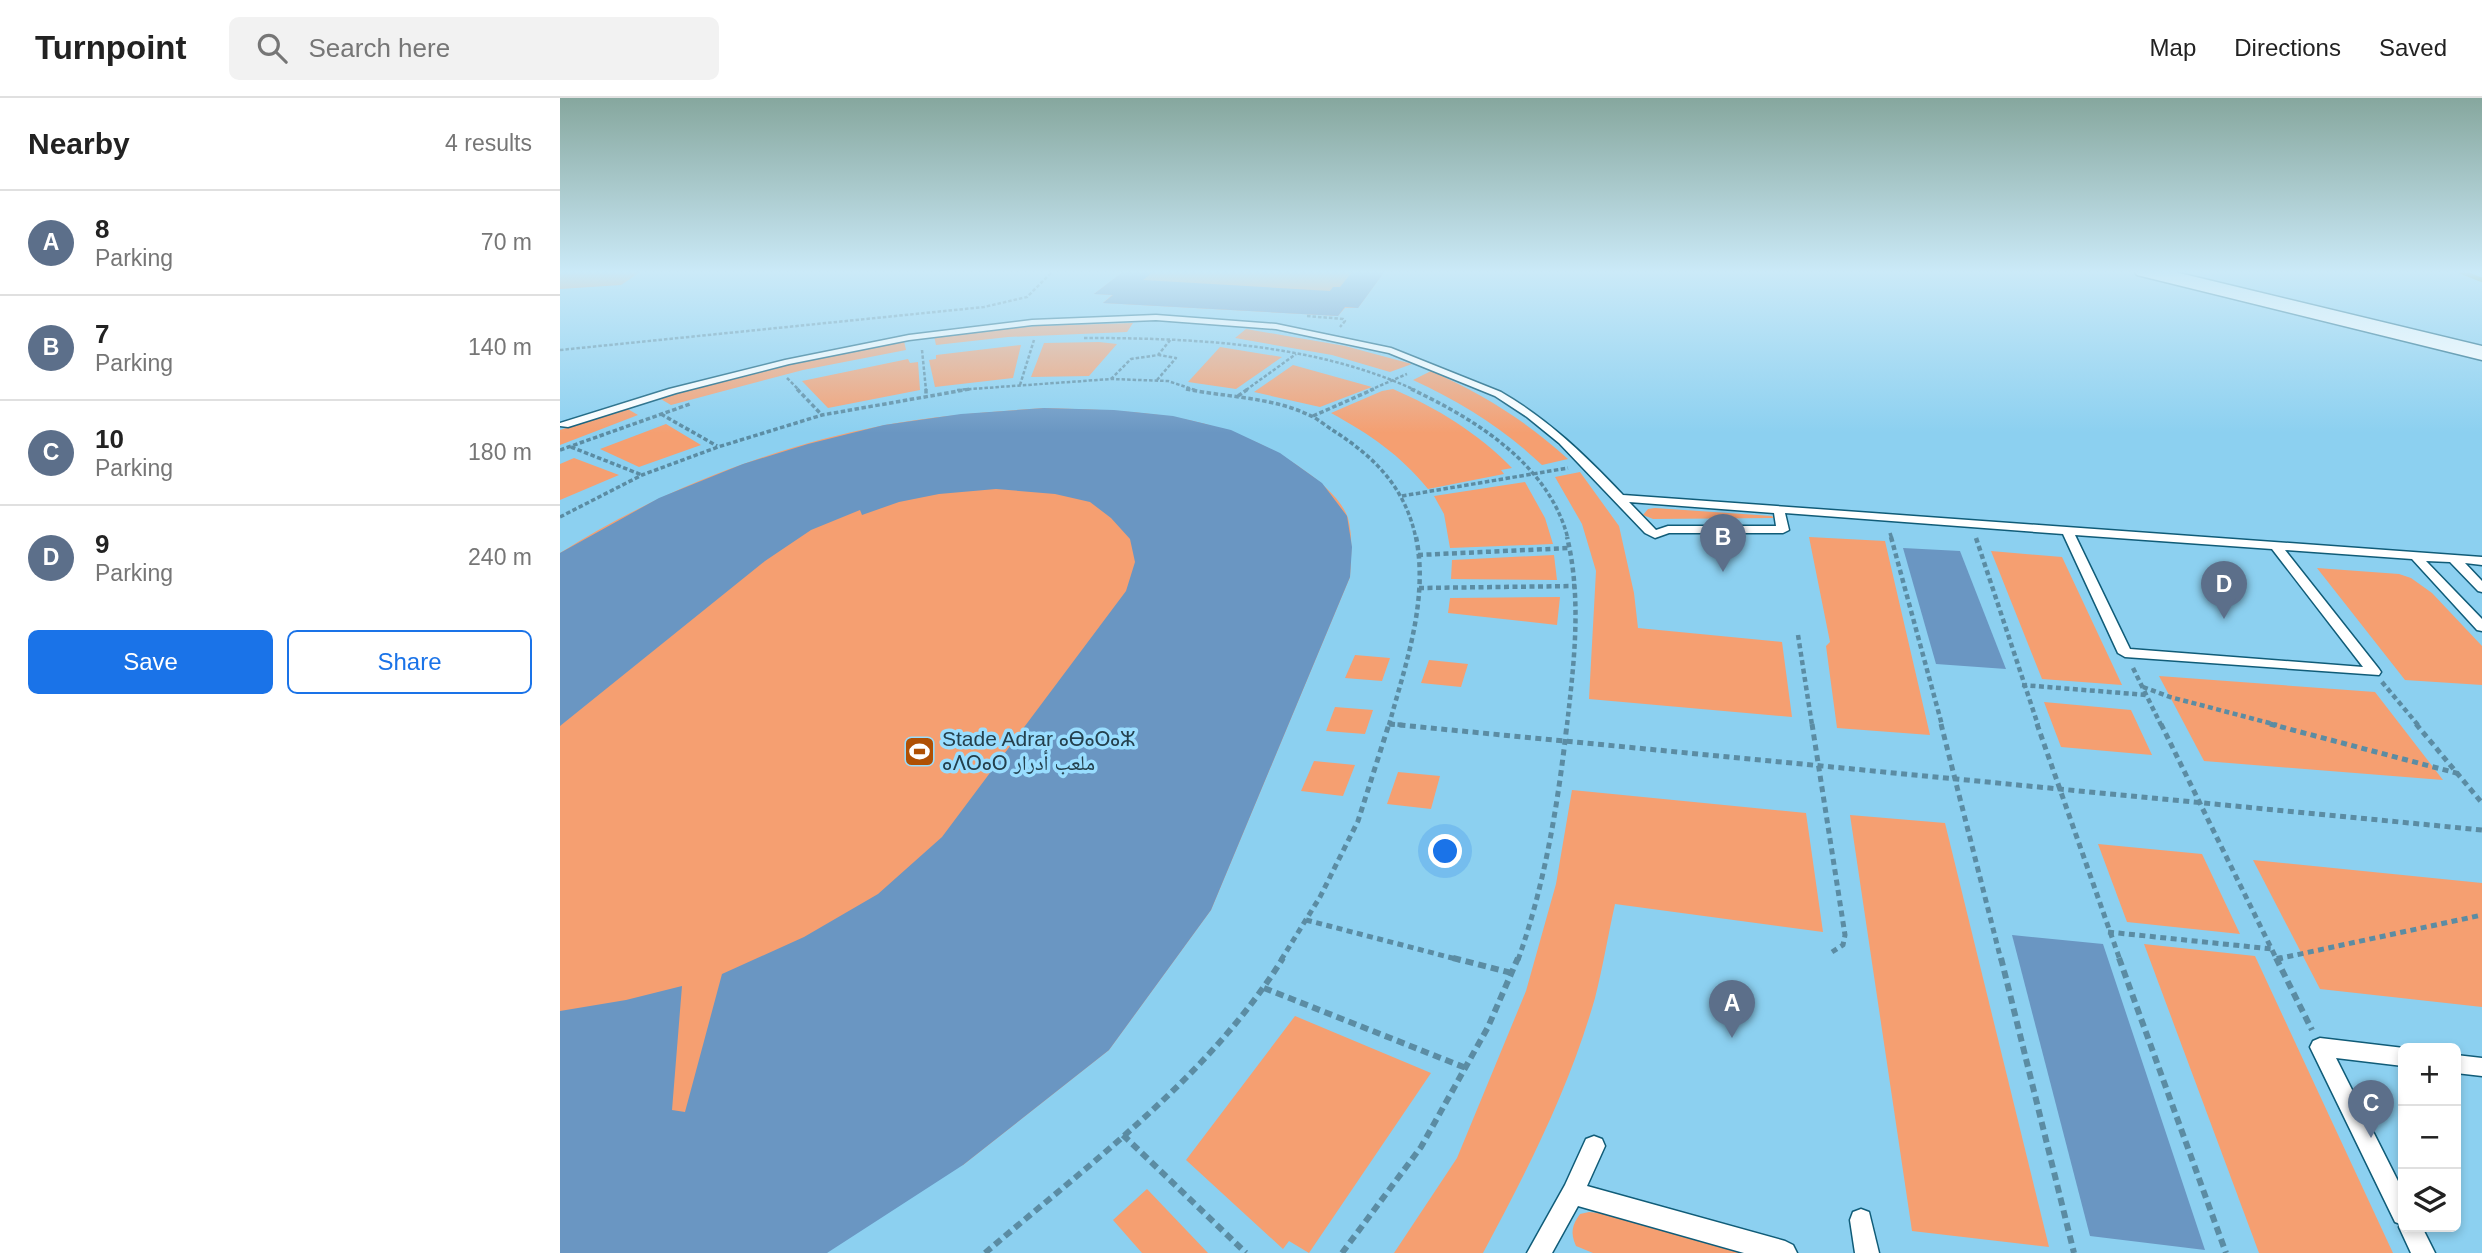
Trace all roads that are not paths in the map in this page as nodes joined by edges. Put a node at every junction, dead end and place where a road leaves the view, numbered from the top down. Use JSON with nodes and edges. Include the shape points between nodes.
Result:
{"nodes":[{"id":1,"x":1012,"y":325,"type":"edge"},
{"id":2,"x":1248,"y":325,"type":"edge"},
{"id":3,"x":2366,"y":325,"type":"edge"},
{"id":4,"x":2393,"y":325,"type":"edge"},
{"id":5,"x":2482,"y":346,"type":"edge"},
{"id":6,"x":2482,"y":353,"type":"edge"},
{"id":7,"x":561,"y":426,"type":"edge"},
{"id":8,"x":1621,"y":498,"type":"junction"},
{"id":9,"x":1781,"y":520,"type":"junction"},
{"id":10,"x":1636,"y":521,"type":"junction"},
{"id":11,"x":2068,"y":532,"type":"junction"},
{"id":12,"x":2276,"y":547,"type":"junction"},
{"id":13,"x":2415,"y":556,"type":"junction"},
{"id":14,"x":2454,"y":559,"type":"junction"},
{"id":15,"x":2482,"y":561,"type":"edge"},
{"id":16,"x":2482,"y":587,"type":"edge"},
{"id":17,"x":2482,"y":627,"type":"edge"},
{"id":18,"x":2398,"y":1056,"type":"edge"},
{"id":19,"x":2461,"y":1065,"type":"edge"},
{"id":20,"x":2482,"y":1067,"type":"edge"},
{"id":21,"x":1594,"y":1146,"type":"dead end"},
{"id":22,"x":1573,"y":1193,"type":"junction"},
{"id":23,"x":2398,"y":1204,"type":"edge"},
{"id":24,"x":1861,"y":1220,"type":"dead end"},
{"id":25,"x":2412,"y":1232,"type":"edge"},
{"id":26,"x":1539,"y":1253,"type":"edge"},
{"id":27,"x":1785,"y":1253,"type":"edge"},
{"id":28,"x":1867,"y":1253,"type":"edge"},
{"id":29,"x":2423,"y":1253,"type":"edge"}],
"edges":[{"from":1,"to":7,"type":"lane","via":[[916,336],[757,368]]},
{"from":2,"to":8,"type":"lane","via":[[1315,333],[1428,364],[1501,396],[1548,429]]},
{"from":3,"to":6,"type":"highway"},
{"from":4,"to":5,"type":"highway"},
{"from":8,"to":9,"type":"lane"},
{"from":8,"to":10,"type":"lane"},
{"from":9,"to":10,"type":"lane"},
{"from":9,"to":10,"type":"lane","via":[[1668,529],[1655,534]]},
{"from":9,"to":11,"type":"lane","via":[[1824,514]]},
{"from":11,"to":12,"type":"lane"},
{"from":11,"to":12,"type":"lane","via":[[2125,653],[2374,671]]},
{"from":12,"to":13,"type":"lane"},
{"from":13,"to":14,"type":"lane"},
{"from":13,"to":17,"type":"lane"},
{"from":14,"to":15,"type":"lane"},
{"from":14,"to":16,"type":"lane"},
{"from":18,"to":23,"type":"lane","via":[[2320,1047]]},
{"from":19,"to":20,"type":"lane"},
{"from":21,"to":22,"type":"lane"},
{"from":22,"to":26,"type":"lane"},
{"from":22,"to":27,"type":"lane"},
{"from":24,"to":28,"type":"lane"},
{"from":25,"to":29,"type":"lane"}]}
